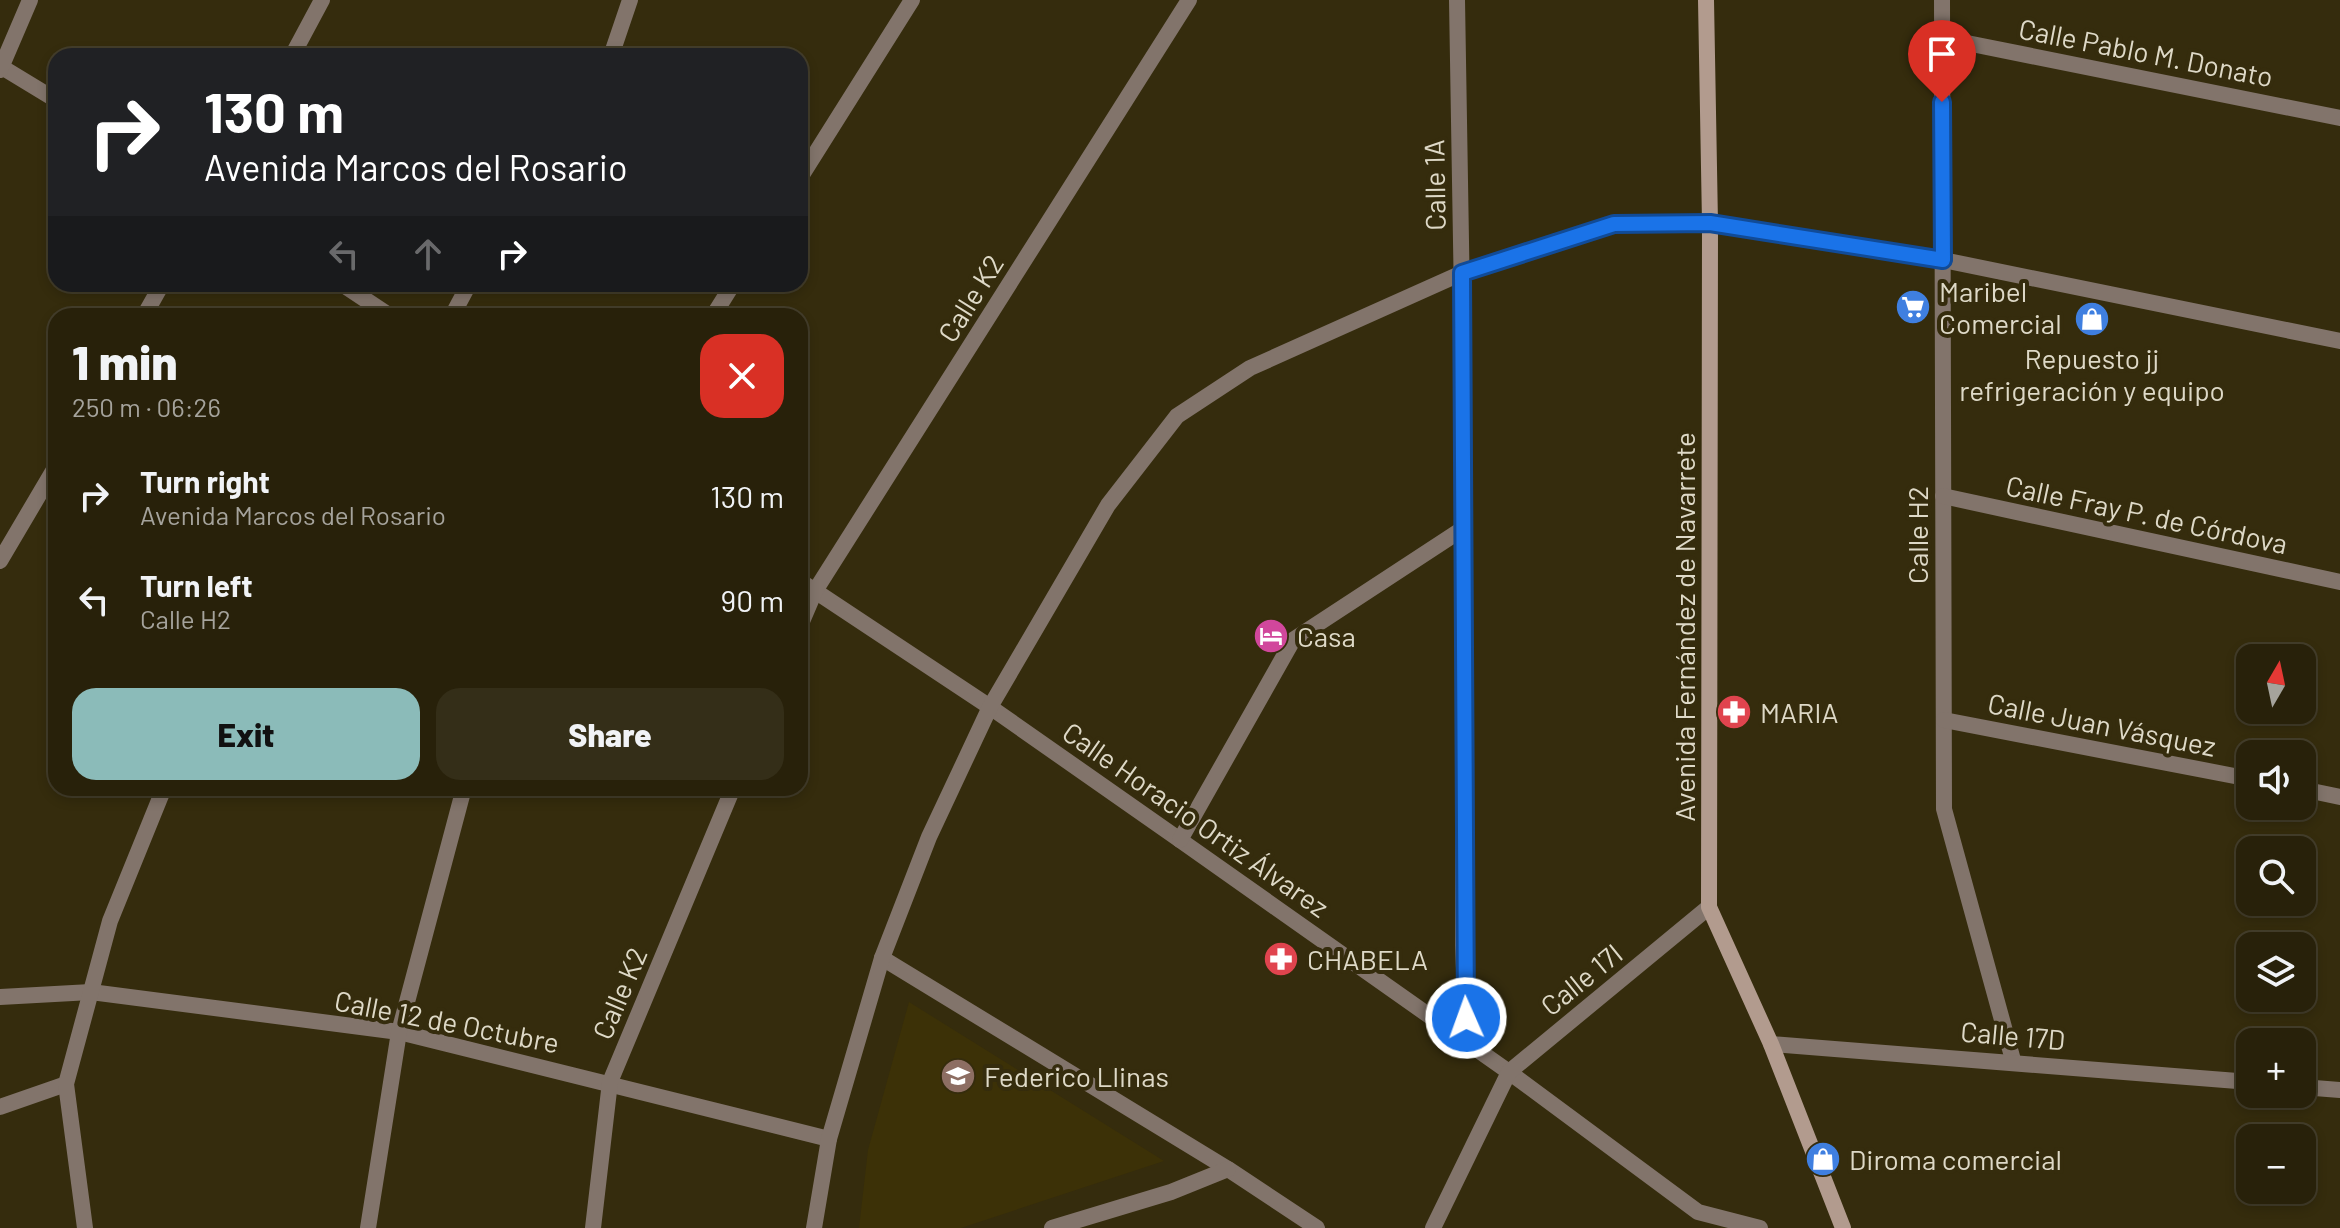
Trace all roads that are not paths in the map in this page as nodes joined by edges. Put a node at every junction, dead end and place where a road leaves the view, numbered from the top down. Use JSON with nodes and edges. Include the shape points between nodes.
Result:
{"nodes":[{"id":1,"x":30,"y":0,"type":"edge"},
{"id":2,"x":322,"y":0,"type":"edge"},
{"id":3,"x":630,"y":0,"type":"edge"},
{"id":4,"x":912,"y":0,"type":"edge"},
{"id":5,"x":1189,"y":0,"type":"edge"},
{"id":6,"x":1457,"y":0,"type":"edge"},
{"id":7,"x":1706,"y":0,"type":"edge"},
{"id":8,"x":1942,"y":0,"type":"edge"},
{"id":9,"x":1942,"y":38,"type":"junction"},
{"id":10,"x":296,"y":48,"type":"edge"},
{"id":11,"x":614,"y":48,"type":"edge"},
{"id":12,"x":1,"y":67,"type":"edge"},
{"id":13,"x":48,"y":95,"type":"edge"},
{"id":14,"x":2340,"y":118,"type":"edge"},
{"id":15,"x":808,"y":165,"type":"edge"},
{"id":16,"x":1710,"y":223,"type":"junction"},
{"id":17,"x":1943,"y":260,"type":"junction"},
{"id":18,"x":1462,"y":273,"type":"junction"},
{"id":19,"x":354,"y":292,"type":"edge"},
{"id":20,"x":378,"y":308,"type":"edge"},
{"id":21,"x":2340,"y":341,"type":"edge"},
{"id":22,"x":48,"y":480,"type":"edge"},
{"id":23,"x":1943,"y":496,"type":"junction"},
{"id":24,"x":1464,"y":528,"type":"junction"},
{"id":25,"x":0,"y":561,"type":"edge"},
{"id":26,"x":2340,"y":582,"type":"edge"},
{"id":27,"x":808,"y":586,"type":"edge"},
{"id":28,"x":815,"y":591,"type":"junction"},
{"id":29,"x":808,"y":607,"type":"edge"},
{"id":30,"x":990,"y":707,"type":"junction"},
{"id":31,"x":1944,"y":720,"type":"junction"},
{"id":32,"x":2236,"y":776,"type":"edge"},
{"id":33,"x":2316,"y":792,"type":"edge"},
{"id":34,"x":161,"y":796,"type":"edge"},
{"id":35,"x":462,"y":796,"type":"edge"},
{"id":36,"x":730,"y":796,"type":"edge"},
{"id":37,"x":2340,"y":797,"type":"edge"},
{"id":38,"x":1180,"y":840,"type":"junction"},
{"id":39,"x":1709,"y":907,"type":"junction"},
{"id":40,"x":882,"y":958,"type":"junction"},
{"id":41,"x":91,"y":992,"type":"junction"},
{"id":42,"x":0,"y":997,"type":"edge"},
{"id":43,"x":399,"y":1032,"type":"junction"},
{"id":44,"x":1467,"y":1042,"type":"junction"},
{"id":45,"x":1771,"y":1044,"type":"junction"},
{"id":46,"x":2013,"y":1060,"type":"junction"},
{"id":47,"x":1509,"y":1072,"type":"junction"},
{"id":48,"x":2236,"y":1081,"type":"edge"},
{"id":49,"x":610,"y":1082,"type":"junction"},
{"id":50,"x":66,"y":1084,"type":"junction"},
{"id":51,"x":2316,"y":1088,"type":"edge"},
{"id":52,"x":2340,"y":1090,"type":"edge"},
{"id":53,"x":0,"y":1107,"type":"edge"},
{"id":54,"x":829,"y":1139,"type":"junction"},
{"id":55,"x":1228,"y":1169,"type":"junction"},
{"id":56,"x":85,"y":1228,"type":"edge"},
{"id":57,"x":368,"y":1228,"type":"edge"},
{"id":58,"x":593,"y":1228,"type":"edge"},
{"id":59,"x":814,"y":1228,"type":"edge"},
{"id":60,"x":1052,"y":1228,"type":"edge"},
{"id":61,"x":1317,"y":1228,"type":"edge"},
{"id":62,"x":1433,"y":1228,"type":"edge"},
{"id":63,"x":1760,"y":1228,"type":"edge"},
{"id":64,"x":1843,"y":1228,"type":"edge"}],
"edges":[{"from":1,"to":12,"type":"street"},
{"from":2,"to":10,"type":"street"},
{"from":3,"to":11,"type":"street"},
{"from":4,"to":15,"type":"street"},
{"from":5,"to":28,"type":"street","name":"Calle K2"},
{"from":6,"to":18,"type":"street","name":"Calle 1A"},
{"from":7,"to":16,"type":"main road","name":"Avenida Fernández de Navarrete"},
{"from":8,"to":9,"type":"street","name":"Calle H2"},
{"from":9,"to":14,"type":"street","name":"Calle Pablo M. Donato"},
{"from":9,"to":17,"type":"street","name":"Calle H2"},
{"from":12,"to":13,"type":"street"},
{"from":16,"to":17,"type":"street"},
{"from":16,"to":18,"type":"street","via":[[1614,224]]},
{"from":16,"to":39,"type":"main road","name":"Avenida Fernández de Navarrete"},
{"from":17,"to":21,"type":"street"},
{"from":17,"to":23,"type":"street","name":"Calle H2"},
{"from":18,"to":24,"type":"street","name":"Calle 1A"},
{"from":18,"to":30,"type":"street","via":[[1250,368],[1177,416],[1108,505]]},
{"from":19,"to":20,"type":"street"},
{"from":22,"to":25,"type":"street"},
{"from":23,"to":26,"type":"street","name":"Calle Fray P. de Córdova"},
{"from":23,"to":31,"type":"street","name":"Calle H2"},
{"from":24,"to":38,"type":"street","via":[[1293,640]]},
{"from":24,"to":44,"type":"street","name":"Calle 1A"},
{"from":27,"to":28,"type":"street","name":"Calle Horacio Ortiz Álvarez"},
{"from":28,"to":29,"type":"street","name":"Calle K2"},
{"from":28,"to":30,"type":"street","name":"Calle Horacio Ortiz Álvarez"},
{"from":30,"to":38,"type":"street","name":"Calle Horacio Ortiz Álvarez"},
{"from":30,"to":40,"type":"street","via":[[929,837]]},
{"from":31,"to":32,"type":"street","name":"Calle Juan Vásquez"},
{"from":31,"to":46,"type":"street","name":"Calle H2","via":[[1944,809]]},
{"from":33,"to":37,"type":"street"},
{"from":34,"to":41,"type":"street","via":[[110,921]]},
{"from":35,"to":43,"type":"street"},
{"from":36,"to":49,"type":"street","name":"Calle K2"},
{"from":38,"to":44,"type":"street","name":"Calle Horacio Ortiz Álvarez"},
{"from":39,"to":45,"type":"main road","name":"Avenida Fernández de Navarrete"},
{"from":39,"to":47,"type":"street","name":"Calle 17I"},
{"from":40,"to":54,"type":"street"},
{"from":40,"to":55,"type":"street"},
{"from":41,"to":42,"type":"street","name":"Calle 12 de Octubre"},
{"from":41,"to":43,"type":"street","name":"Calle 12 de Octubre"},
{"from":41,"to":50,"type":"street"},
{"from":43,"to":49,"type":"street","name":"Calle 12 de Octubre"},
{"from":43,"to":57,"type":"street"},
{"from":44,"to":47,"type":"street","name":"Calle Horacio Ortiz Álvarez"},
{"from":45,"to":46,"type":"street","name":"Calle 17D"},
{"from":45,"to":64,"type":"main road","name":"Avenida Fernández de Navarrete"},
{"from":46,"to":48,"type":"street","name":"Calle 17D"},
{"from":47,"to":62,"type":"street","name":"Calle 17I"},
{"from":47,"to":63,"type":"street","name":"Calle Horacio Ortiz Álvarez","via":[[1698,1212]]},
{"from":49,"to":54,"type":"street","name":"Calle 12 de Octubre"},
{"from":49,"to":58,"type":"street","name":"Calle K2"},
{"from":50,"to":53,"type":"street"},
{"from":50,"to":56,"type":"street"},
{"from":51,"to":52,"type":"street"},
{"from":54,"to":59,"type":"street"},
{"from":55,"to":60,"type":"street"},
{"from":55,"to":61,"type":"street"}]}
